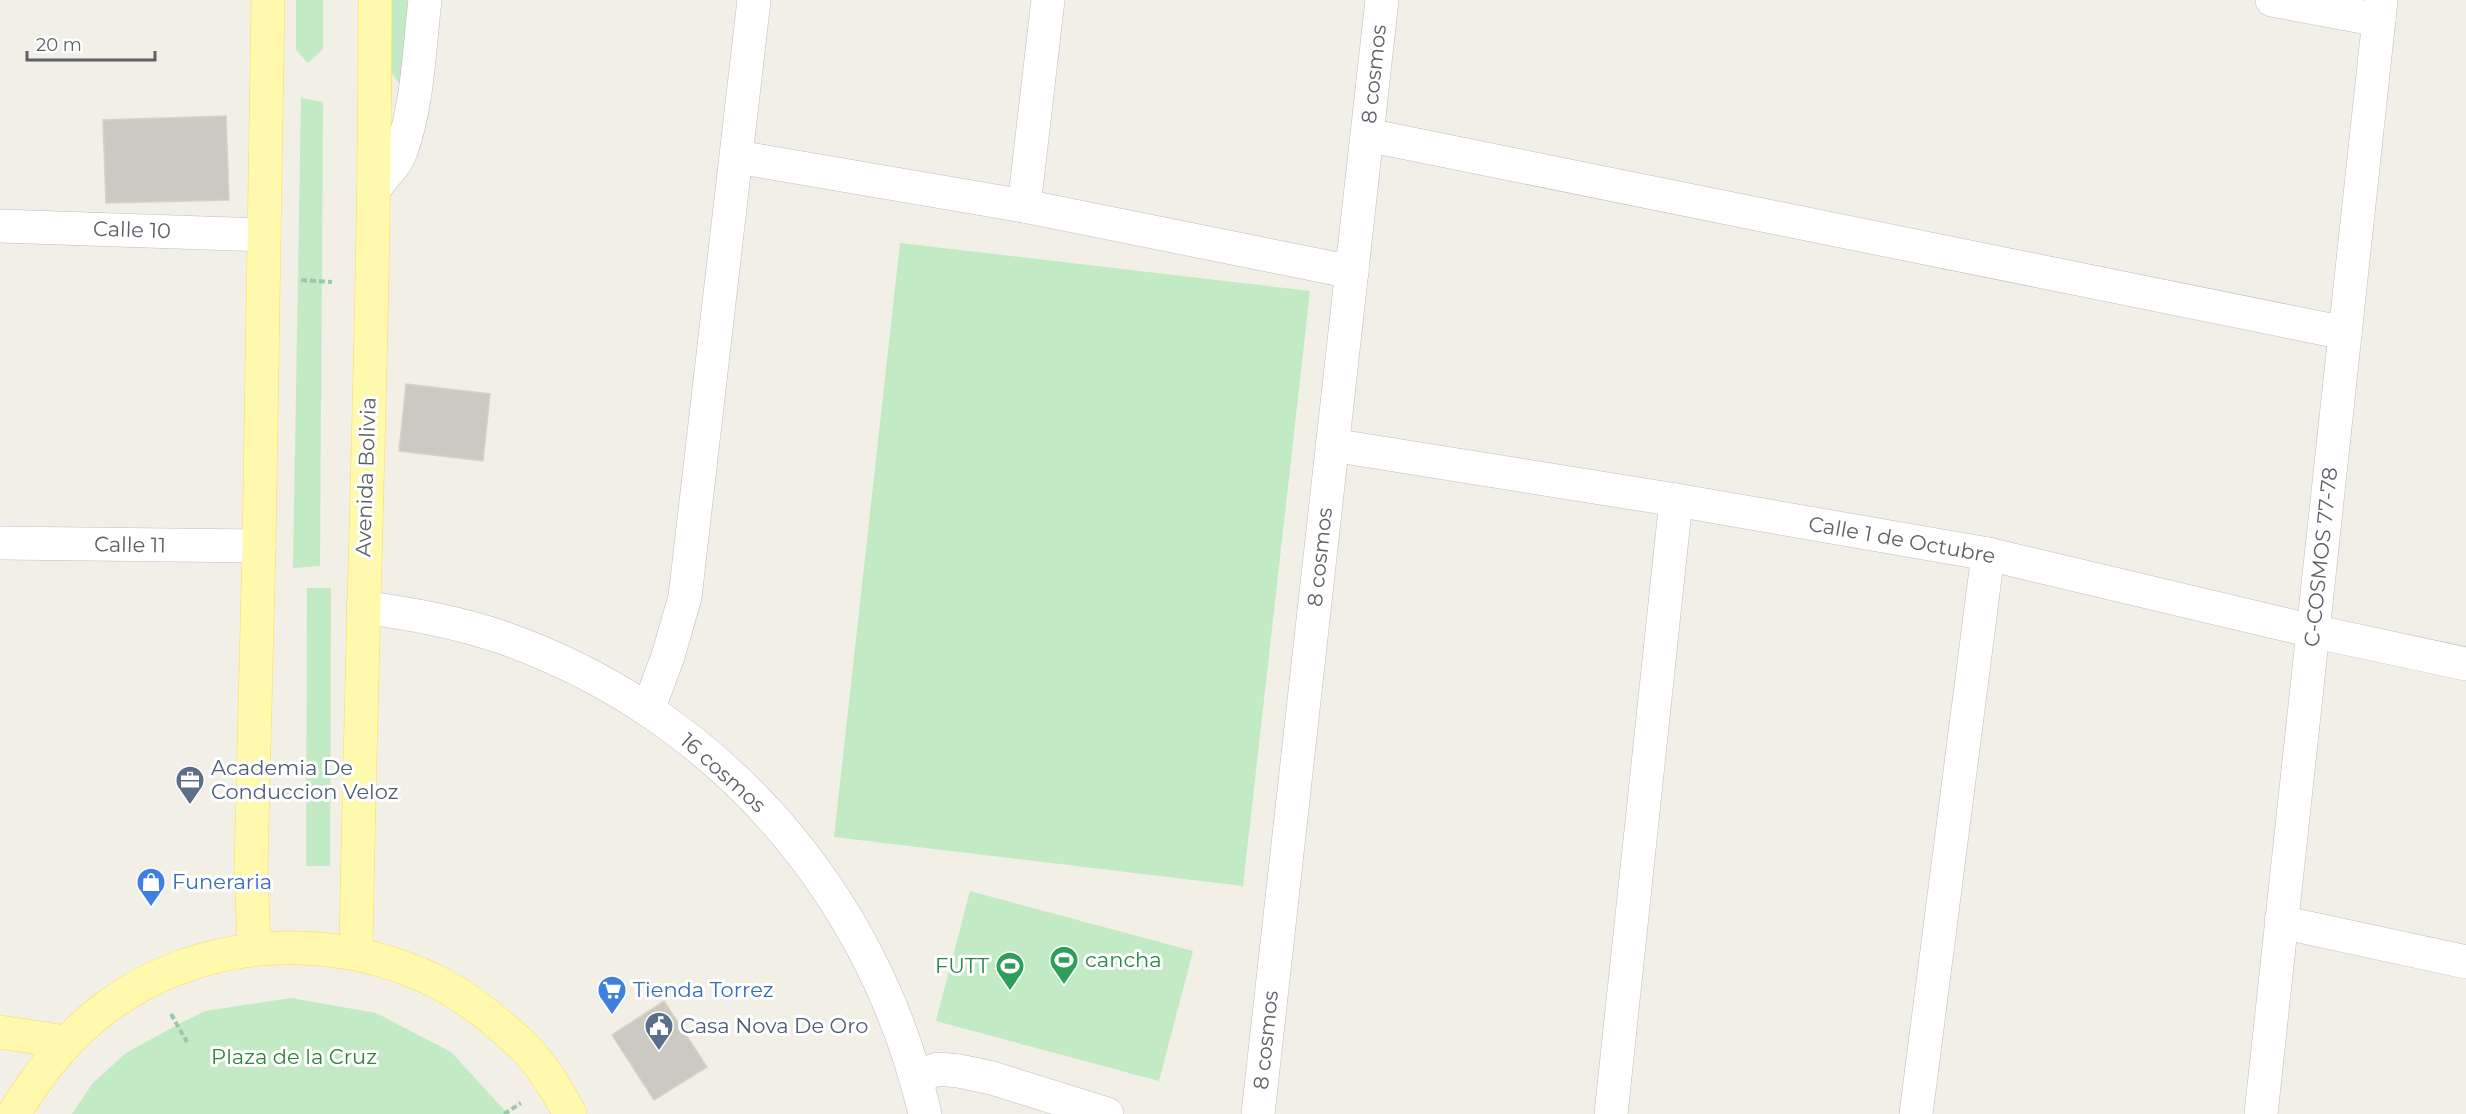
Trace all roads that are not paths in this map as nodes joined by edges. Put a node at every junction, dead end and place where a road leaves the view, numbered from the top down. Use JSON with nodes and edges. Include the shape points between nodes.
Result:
{"nodes":[{"id":1,"x":268,"y":0,"type":"edge"},
{"id":2,"x":375,"y":0,"type":"edge"},
{"id":3,"x":425,"y":0,"type":"edge"},
{"id":4,"x":754,"y":0,"type":"edge"},
{"id":5,"x":1048,"y":0,"type":"edge"},
{"id":6,"x":1382,"y":0,"type":"edge"},
{"id":7,"x":2272,"y":0,"type":"edge"},
{"id":8,"x":2380,"y":10,"type":"edge"},
{"id":9,"x":1368,"y":135,"type":"junction"},
{"id":10,"x":737,"y":157,"type":"junction"},
{"id":11,"x":375,"y":189,"type":"junction"},
{"id":12,"x":1024,"y":206,"type":"junction"},
{"id":13,"x":0,"y":226,"type":"edge"},
{"id":14,"x":264,"y":235,"type":"junction"},
{"id":15,"x":1352,"y":272,"type":"junction"},
{"id":16,"x":2345,"y":333,"type":"junction"},
{"id":17,"x":1332,"y":445,"type":"junction"},
{"id":18,"x":1676,"y":500,"type":"junction"},
{"id":19,"x":0,"y":543,"type":"edge"},
{"id":20,"x":259,"y":546,"type":"junction"},
{"id":21,"x":1988,"y":554,"type":"junction"},
{"id":22,"x":363,"y":607,"type":"junction"},
{"id":23,"x":2313,"y":632,"type":"junction"},
{"id":24,"x":2466,"y":664,"type":"edge"},
{"id":25,"x":648,"y":710,"type":"junction"},
{"id":26,"x":2281,"y":922,"type":"junction"},
{"id":27,"x":254,"y":949,"type":"junction"},
{"id":28,"x":356,"y":953,"type":"junction"},
{"id":29,"x":2466,"y":963,"type":"edge"},
{"id":30,"x":0,"y":1032,"type":"edge"},
{"id":31,"x":66,"y":1042,"type":"junction"},
{"id":32,"x":916,"y":1077,"type":"junction"},
{"id":33,"x":14,"y":1114,"type":"edge"},
{"id":34,"x":570,"y":1114,"type":"edge"},
{"id":35,"x":925,"y":1114,"type":"edge"},
{"id":36,"x":1107,"y":1114,"type":"edge"},
{"id":37,"x":1258,"y":1114,"type":"edge"},
{"id":38,"x":1611,"y":1114,"type":"edge"},
{"id":39,"x":1916,"y":1114,"type":"edge"},
{"id":40,"x":2261,"y":1114,"type":"edge"}],
"edges":[{"from":1,"to":14,"type":"main road"},
{"from":2,"to":11,"type":"main road","name":"Avenida Bolivia"},
{"from":3,"to":11,"type":"street","via":[[407,130],[401,152]]},
{"from":4,"to":10,"type":"street"},
{"from":5,"to":12,"type":"street"},
{"from":6,"to":9,"type":"street","name":"8 cosmos"},
{"from":7,"to":8,"type":"street"},
{"from":8,"to":16,"type":"street","name":"C-COSMOS 77-78"},
{"from":9,"to":15,"type":"street","name":"8 cosmos"},
{"from":9,"to":16,"type":"street"},
{"from":10,"to":12,"type":"street"},
{"from":10,"to":25,"type":"street","via":[[685,597]]},
{"from":11,"to":22,"type":"main road","name":"Avenida Bolivia"},
{"from":12,"to":15,"type":"street"},
{"from":13,"to":14,"type":"street","name":"Calle 10"},
{"from":14,"to":20,"type":"main road"},
{"from":15,"to":17,"type":"street","name":"8 cosmos"},
{"from":16,"to":23,"type":"street","name":"C-COSMOS 77-78"},
{"from":17,"to":18,"type":"street","name":"Calle 1 de Octubre"},
{"from":17,"to":37,"type":"street","name":"8 cosmos"},
{"from":18,"to":21,"type":"street","name":"Calle 1 de Octubre"},
{"from":18,"to":38,"type":"street"},
{"from":19,"to":20,"type":"street","name":"Calle 11"},
{"from":20,"to":27,"type":"main road","via":[[251,867]]},
{"from":21,"to":23,"type":"street","name":"Calle 1 de Octubre"},
{"from":21,"to":39,"type":"street"},
{"from":22,"to":25,"type":"street","name":"16 cosmos","via":[[427,616],[504,638],[578,670]]},
{"from":22,"to":28,"type":"main road","name":"Avenida Bolivia"},
{"from":23,"to":24,"type":"street","name":"Calle 1 de Octubre"},
{"from":23,"to":26,"type":"street","name":"C-COSMOS 77-78"},
{"from":25,"to":32,"type":"street","name":"16 cosmos","via":[[701,749],[751,794],[834,897],[891,1004]]},
{"from":26,"to":29,"type":"street"},
{"from":26,"to":40,"type":"street","name":"C-COSMOS 77-78"},
{"from":27,"to":28,"type":"main road","via":[[323,948]]},
{"from":27,"to":31,"type":"main road","via":[[201,960],[152,979],[106,1008]]},
{"from":28,"to":34,"type":"main road","via":[[393,963],[441,984],[486,1013],[525,1048],[553,1083]]},
{"from":30,"to":31,"type":"main road"},
{"from":31,"to":33,"type":"main road","via":[[34,1080]]},
{"from":32,"to":35,"type":"street","name":"16 cosmos"},
{"from":32,"to":36,"type":"street","via":[[938,1069],[959,1071]]}]}
